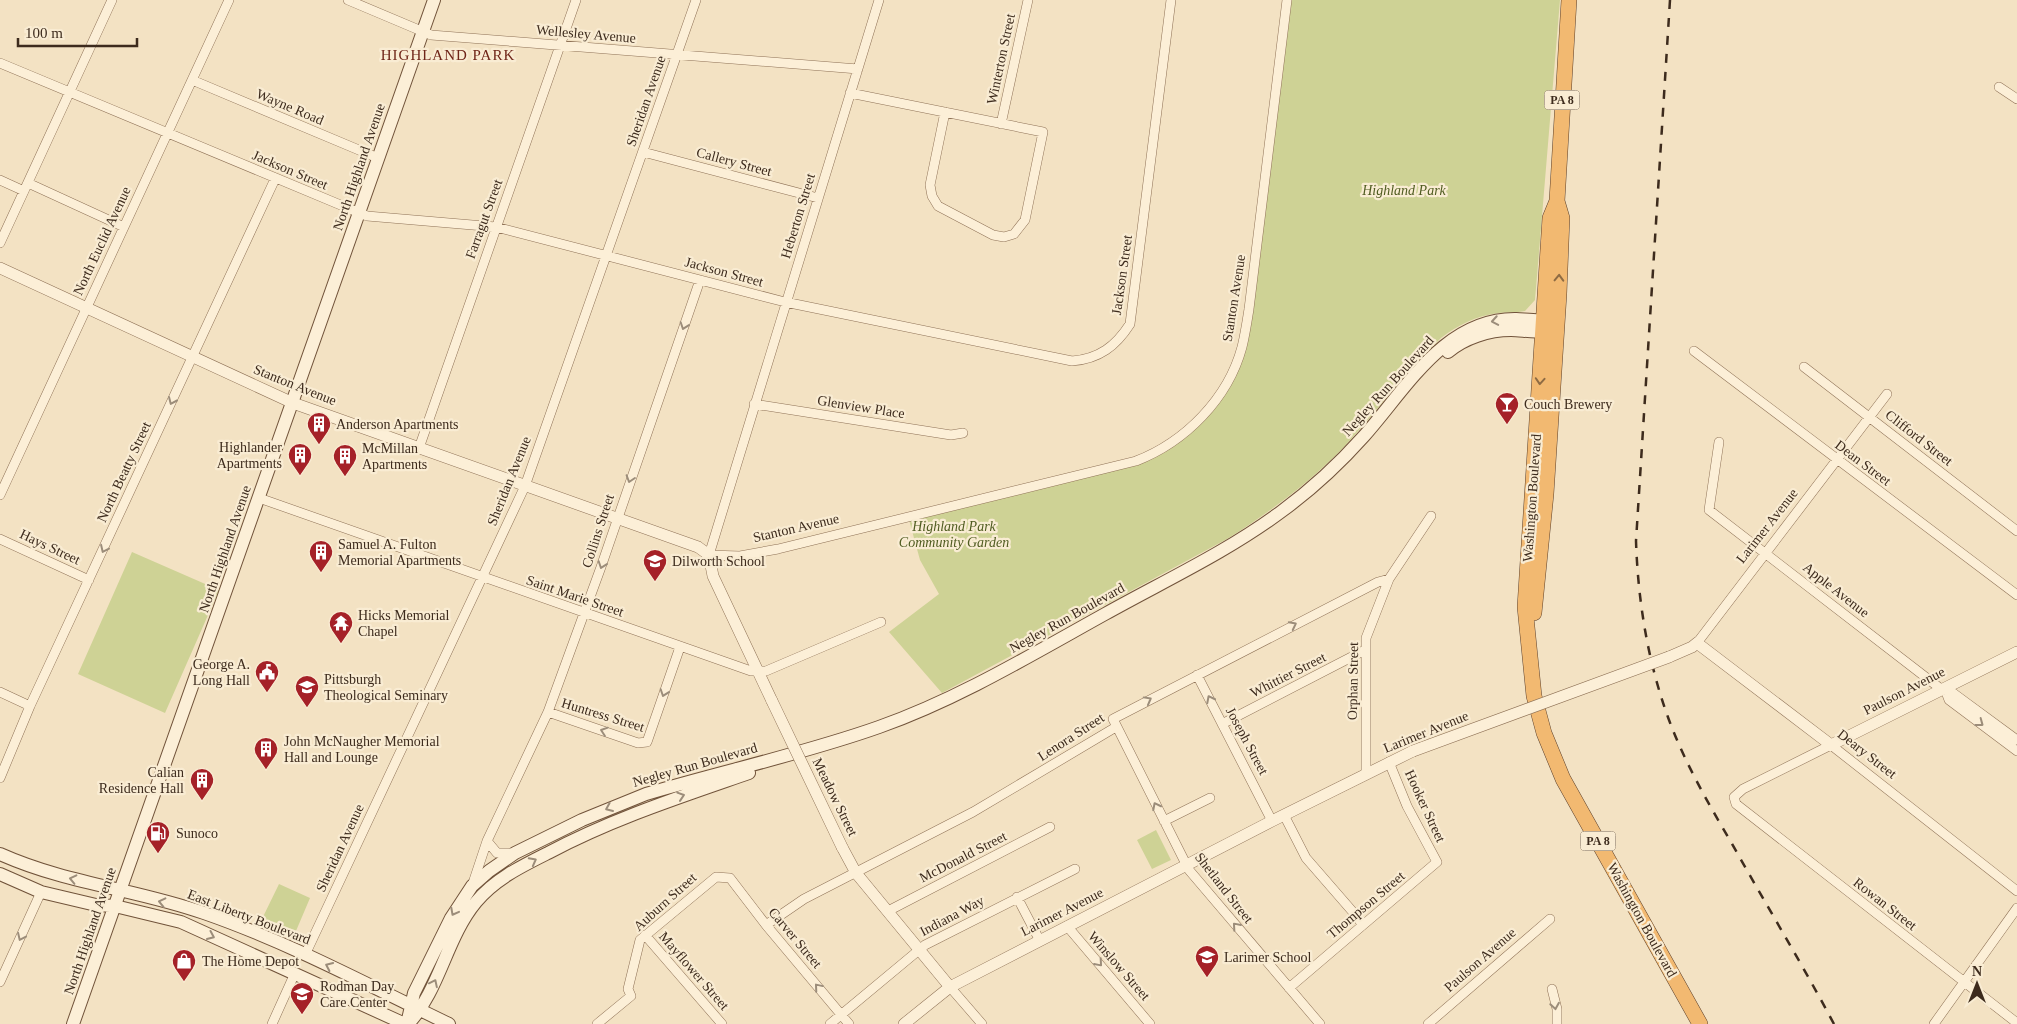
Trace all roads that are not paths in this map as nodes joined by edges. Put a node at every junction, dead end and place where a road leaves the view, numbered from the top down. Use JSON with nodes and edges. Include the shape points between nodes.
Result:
{"nodes":[{"id":1,"x":112,"y":0,"type":"edge"},
{"id":2,"x":230,"y":0,"type":"edge"},
{"id":3,"x":348,"y":0,"type":"edge"},
{"id":4,"x":434,"y":0,"type":"edge"},
{"id":5,"x":576,"y":0,"type":"edge"},
{"id":6,"x":696,"y":0,"type":"edge"},
{"id":7,"x":879,"y":0,"type":"edge"},
{"id":8,"x":1028,"y":0,"type":"edge"},
{"id":9,"x":1171,"y":0,"type":"edge"},
{"id":10,"x":1287,"y":0,"type":"edge"},
{"id":11,"x":1569,"y":0,"type":"edge"},
{"id":12,"x":423,"y":32,"type":"junction"},
{"id":13,"x":560,"y":45,"type":"junction"},
{"id":14,"x":677,"y":55,"type":"junction"},
{"id":15,"x":0,"y":63,"type":"edge"},
{"id":16,"x":858,"y":69,"type":"junction"},
{"id":17,"x":192,"y":80,"type":"junction"},
{"id":18,"x":1998,"y":87,"type":"dead end"},
{"id":19,"x":70,"y":92,"type":"junction"},
{"id":20,"x":850,"y":93,"type":"junction"},
{"id":21,"x":2017,"y":99,"type":"edge"},
{"id":22,"x":946,"y":112,"type":"junction"},
{"id":23,"x":1001,"y":124,"type":"junction"},
{"id":24,"x":168,"y":134,"type":"junction"},
{"id":25,"x":643,"y":152,"type":"junction"},
{"id":26,"x":378,"y":158,"type":"junction"},
{"id":27,"x":275,"y":179,"type":"junction"},
{"id":28,"x":0,"y":180,"type":"edge"},
{"id":29,"x":26,"y":187,"type":"junction"},
{"id":30,"x":818,"y":198,"type":"junction"},
{"id":31,"x":359,"y":213,"type":"junction"},
{"id":32,"x":124,"y":227,"type":"junction"},
{"id":33,"x":496,"y":228,"type":"junction"},
{"id":34,"x":0,"y":243,"type":"edge"},
{"id":35,"x":606,"y":255,"type":"junction"},
{"id":36,"x":0,"y":268,"type":"edge"},
{"id":37,"x":700,"y":280,"type":"junction"},
{"id":38,"x":785,"y":302,"type":"junction"},
{"id":39,"x":86,"y":308,"type":"junction"},
{"id":40,"x":1548,"y":326,"type":"junction"},
{"id":41,"x":1694,"y":351,"type":"dead end"},
{"id":42,"x":193,"y":357,"type":"junction"},
{"id":43,"x":1804,"y":367,"type":"dead end"},
{"id":44,"x":1887,"y":394,"type":"dead end"},
{"id":45,"x":293,"y":403,"type":"junction"},
{"id":46,"x":754,"y":404,"type":"junction"},
{"id":47,"x":1870,"y":417,"type":"junction"},
{"id":48,"x":963,"y":434,"type":"dead end"},
{"id":49,"x":1720,"y":442,"type":"dead end"},
{"id":50,"x":419,"y":448,"type":"junction"},
{"id":51,"x":1837,"y":461,"type":"junction"},
{"id":52,"x":525,"y":486,"type":"junction"},
{"id":53,"x":0,"y":495,"type":"edge"},
{"id":54,"x":259,"y":498,"type":"junction"},
{"id":55,"x":1432,"y":516,"type":"dead end"},
{"id":56,"x":617,"y":518,"type":"junction"},
{"id":57,"x":2017,"y":531,"type":"edge"},
{"id":58,"x":0,"y":539,"type":"edge"},
{"id":59,"x":1766,"y":552,"type":"junction"},
{"id":60,"x":709,"y":555,"type":"junction"},
{"id":61,"x":482,"y":578,"type":"junction"},
{"id":62,"x":1389,"y":579,"type":"junction"},
{"id":63,"x":89,"y":580,"type":"junction"},
{"id":64,"x":2017,"y":595,"type":"edge"},
{"id":65,"x":583,"y":613,"type":"junction"},
{"id":66,"x":880,"y":622,"type":"dead end"},
{"id":67,"x":1697,"y":643,"type":"junction"},
{"id":68,"x":680,"y":647,"type":"junction"},
{"id":69,"x":1365,"y":650,"type":"junction"},
{"id":70,"x":2017,"y":652,"type":"edge"},
{"id":71,"x":758,"y":671,"type":"junction"},
{"id":72,"x":1197,"y":675,"type":"junction"},
{"id":73,"x":1943,"y":690,"type":"junction"},
{"id":74,"x":0,"y":692,"type":"edge"},
{"id":75,"x":30,"y":706,"type":"junction"},
{"id":76,"x":548,"y":712,"type":"junction"},
{"id":77,"x":1222,"y":724,"type":"junction"},
{"id":78,"x":1116,"y":727,"type":"junction"},
{"id":79,"x":2017,"y":740,"type":"edge"},
{"id":80,"x":1831,"y":745,"type":"junction"},
{"id":81,"x":2017,"y":751,"type":"edge"},
{"id":82,"x":1390,"y":762,"type":"junction"},
{"id":83,"x":1366,"y":773,"type":"junction"},
{"id":84,"x":0,"y":778,"type":"edge"},
{"id":85,"x":1210,"y":798,"type":"dead end"},
{"id":86,"x":1736,"y":804,"type":"joint"},
{"id":87,"x":1284,"y":815,"type":"junction"},
{"id":88,"x":1272,"y":820,"type":"junction"},
{"id":89,"x":1164,"y":821,"type":"junction"},
{"id":90,"x":1050,"y":827,"type":"dead end"},
{"id":91,"x":487,"y":841,"type":"junction"},
{"id":92,"x":515,"y":853,"type":"junction"},
{"id":93,"x":0,"y":854,"type":"edge"},
{"id":94,"x":1437,"y":862,"type":"joint"},
{"id":95,"x":1186,"y":865,"type":"junction"},
{"id":96,"x":1075,"y":869,"type":"dead end"},
{"id":97,"x":856,"y":873,"type":"junction"},
{"id":98,"x":0,"y":874,"type":"edge"},
{"id":99,"x":716,"y":877,"type":"joint"},
{"id":100,"x":472,"y":886,"type":"junction"},
{"id":101,"x":120,"y":891,"type":"junction"},
{"id":102,"x":2017,"y":891,"type":"edge"},
{"id":103,"x":41,"y":892,"type":"junction"},
{"id":104,"x":1017,"y":897,"type":"junction"},
{"id":105,"x":115,"y":906,"type":"junction"},
{"id":106,"x":2017,"y":908,"type":"edge"},
{"id":107,"x":888,"y":911,"type":"junction"},
{"id":108,"x":1550,"y":920,"type":"dead end"},
{"id":109,"x":766,"y":925,"type":"junction"},
{"id":110,"x":1067,"y":926,"type":"junction"},
{"id":111,"x":1362,"y":926,"type":"junction"},
{"id":112,"x":645,"y":935,"type":"junction"},
{"id":113,"x":1040,"y":941,"type":"junction"},
{"id":114,"x":919,"y":949,"type":"junction"},
{"id":115,"x":305,"y":955,"type":"junction"},
{"id":116,"x":296,"y":973,"type":"junction"},
{"id":117,"x":0,"y":982,"type":"edge"},
{"id":118,"x":1963,"y":982,"type":"junction"},
{"id":119,"x":950,"y":987,"type":"junction"},
{"id":120,"x":1289,"y":988,"type":"junction"},
{"id":121,"x":1552,"y":989,"type":"dead end"},
{"id":122,"x":415,"y":1008,"type":"junction"},
{"id":123,"x":841,"y":1014,"type":"junction"},
{"id":124,"x":2017,"y":1023,"type":"edge"},
{"id":125,"x":73,"y":1024,"type":"edge"},
{"id":126,"x":272,"y":1024,"type":"edge"},
{"id":127,"x":406,"y":1024,"type":"edge"},
{"id":128,"x":449,"y":1024,"type":"edge"},
{"id":129,"x":597,"y":1024,"type":"edge"},
{"id":130,"x":722,"y":1024,"type":"edge"},
{"id":131,"x":830,"y":1024,"type":"edge"},
{"id":132,"x":849,"y":1024,"type":"edge"},
{"id":133,"x":904,"y":1024,"type":"edge"},
{"id":134,"x":982,"y":1024,"type":"edge"},
{"id":135,"x":1150,"y":1024,"type":"edge"},
{"id":136,"x":1320,"y":1024,"type":"edge"},
{"id":137,"x":1428,"y":1024,"type":"edge"},
{"id":138,"x":1557,"y":1024,"type":"edge"},
{"id":139,"x":1700,"y":1024,"type":"edge"},
{"id":140,"x":1934,"y":1024,"type":"edge"}],
"edges":[{"from":1,"to":19,"type":"street"},
{"from":2,"to":17,"type":"street","name":"North Euclid Avenue"},
{"from":3,"to":12,"type":"street","name":"Wellesley Avenue"},
{"from":4,"to":12,"type":"main road","name":"North Highland Avenue"},
{"from":5,"to":13,"type":"street","name":"Farragut Street"},
{"from":6,"to":14,"type":"street","name":"Sheridan Avenue"},
{"from":7,"to":16,"type":"street","name":"Heberton Street"},
{"from":8,"to":23,"type":"street","name":"Winterton Street"},
{"from":9,"to":38,"type":"street","name":"Jackson Street","via":[[1134,306],[1130,324],[1108,350],[1098,356],[1072,361]]},
{"from":10,"to":60,"type":"street","name":"Stanton Avenue","via":[[1248,317],[1239,356],[1226,386],[1207,412],[1182,435],[1136,462],[778,549],[740,556]]},
{"from":11,"to":40,"type":"highway","name":"Washington Boulevard","number":"PA 8","via":[[1557,201],[1550,218]]},
{"from":12,"to":13,"type":"street","name":"Wellesley Avenue"},
{"from":12,"to":26,"type":"main road","name":"North Highland Avenue"},
{"from":13,"to":14,"type":"street","name":"Wellesley Avenue"},
{"from":13,"to":33,"type":"street","name":"Farragut Street"},
{"from":14,"to":16,"type":"street","name":"Wellesley Avenue"},
{"from":14,"to":25,"type":"street","name":"Sheridan Avenue"},
{"from":15,"to":19,"type":"street","name":"Jackson Street"},
{"from":16,"to":20,"type":"street","name":"Heberton Street"},
{"from":17,"to":24,"type":"street","name":"North Euclid Avenue"},
{"from":17,"to":26,"type":"street","name":"Wayne Road"},
{"from":18,"to":21,"type":"street"},
{"from":19,"to":24,"type":"street","name":"Jackson Street"},
{"from":19,"to":29,"type":"street"},
{"from":20,"to":22,"type":"street"},
{"from":20,"to":30,"type":"street","name":"Heberton Street"},
{"from":22,"to":23,"type":"street"},
{"from":22,"to":23,"type":"street","via":[[930,185],[932,196],[938,206],[1004,237],[1014,234],[1025,220],[1043,132]]},
{"from":24,"to":27,"type":"street","name":"Jackson Street"},
{"from":24,"to":32,"type":"street","name":"North Euclid Avenue"},
{"from":25,"to":30,"type":"street","name":"Callery Street"},
{"from":25,"to":35,"type":"street","name":"Sheridan Avenue"},
{"from":26,"to":31,"type":"main road","name":"North Highland Avenue"},
{"from":27,"to":31,"type":"street","name":"Jackson Street"},
{"from":27,"to":42,"type":"street","name":"North Beatty Street"},
{"from":28,"to":29,"type":"street"},
{"from":29,"to":32,"type":"street"},
{"from":29,"to":34,"type":"street"},
{"from":30,"to":38,"type":"street","name":"Heberton Street"},
{"from":31,"to":33,"type":"street","name":"Jackson Street"},
{"from":31,"to":45,"type":"main road","name":"North Highland Avenue"},
{"from":32,"to":39,"type":"street","name":"North Euclid Avenue"},
{"from":33,"to":35,"type":"street","name":"Jackson Street"},
{"from":33,"to":50,"type":"street","name":"Farragut Street"},
{"from":35,"to":37,"type":"street","name":"Jackson Street"},
{"from":35,"to":52,"type":"street","name":"Sheridan Avenue"},
{"from":36,"to":39,"type":"street","name":"Stanton Avenue"},
{"from":37,"to":38,"type":"street","name":"Jackson Street"},
{"from":37,"to":56,"type":"street","name":"Collins Street","one_way":true},
{"from":38,"to":46,"type":"street","name":"Heberton Street"},
{"from":39,"to":42,"type":"street","name":"Stanton Avenue"},
{"from":39,"to":53,"type":"street","name":"North Euclid Avenue"},
{"from":40,"to":92,"type":"main road","name":"Negley Run Boulevard","one_way":true,"via":[[1495,321],[1458,335],[1434,354],[1336,465],[1278,514],[1231,545],[984,680],[878,728],[631,799]]},
{"from":122,"to":40,"type":"main road","name":"Negley Run Boulevard","one_way":true,"via":[[464,920],[488,889],[505,876],[617,819],[752,772],[895,729],[987,687],[1234,551],[1289,515],[1341,471],[1434,366],[1456,346],[1497,331]]},
{"from":40,"to":139,"type":"highway","name":"Washington Boulevard","number":"PA 8","via":[[1546,494],[1529,646],[1534,696],[1556,765]]},
{"from":41,"to":51,"type":"street","name":"Dean Street"},
{"from":42,"to":45,"type":"street","name":"Stanton Avenue"},
{"from":42,"to":63,"type":"street","name":"North Beatty Street","one_way":true},
{"from":43,"to":47,"type":"street","name":"Clifford Street"},
{"from":44,"to":47,"type":"street","name":"Larimer Avenue"},
{"from":45,"to":50,"type":"street","name":"Stanton Avenue"},
{"from":45,"to":54,"type":"main road","name":"North Highland Avenue"},
{"from":46,"to":48,"type":"street","name":"Glenview Place"},
{"from":46,"to":60,"type":"street","name":"Heberton Street"},
{"from":47,"to":51,"type":"street","name":"Larimer Avenue"},
{"from":47,"to":57,"type":"street","name":"Clifford Street"},
{"from":49,"to":59,"type":"street","name":"Apple Avenue","via":[[1709,510]]},
{"from":50,"to":52,"type":"street","name":"Stanton Avenue"},
{"from":51,"to":59,"type":"street","name":"Larimer Avenue"},
{"from":51,"to":64,"type":"street","name":"Dean Street"},
{"from":52,"to":56,"type":"street","name":"Stanton Avenue"},
{"from":52,"to":61,"type":"street","name":"Sheridan Avenue"},
{"from":54,"to":61,"type":"street","name":"Saint Marie Street"},
{"from":54,"to":101,"type":"main road","name":"North Highland Avenue"},
{"from":55,"to":62,"type":"street","name":"Orphan Street"},
{"from":56,"to":60,"type":"street","name":"Stanton Avenue"},
{"from":56,"to":65,"type":"street","name":"Collins Street","one_way":true},
{"from":58,"to":63,"type":"street","name":"Hays Street"},
{"from":59,"to":67,"type":"street","name":"Larimer Avenue"},
{"from":59,"to":73,"type":"street","name":"Apple Avenue"},
{"from":60,"to":71,"type":"street","name":"Meadow Street","via":[[713,576]]},
{"from":61,"to":65,"type":"street","name":"Saint Marie Street"},
{"from":61,"to":115,"type":"street","name":"Sheridan Avenue"},
{"from":62,"to":69,"type":"street","name":"Orphan Street","via":[[1366,638]]},
{"from":72,"to":62,"type":"street","name":"Lenora Street","one_way":true},
{"from":63,"to":75,"type":"street","name":"North Beatty Street"},
{"from":65,"to":68,"type":"street","name":"Saint Marie Street"},
{"from":65,"to":76,"type":"street","name":"Collins Street"},
{"from":66,"to":71,"type":"street","name":"Saint Marie Street","via":[[766,671]]},
{"from":67,"to":80,"type":"street","name":"Deary Street"},
{"from":67,"to":82,"type":"street","name":"Larimer Avenue","bridge":true,"via":[[1669,657]]},
{"from":68,"to":71,"type":"street","name":"Saint Marie Street"},
{"from":68,"to":76,"type":"street","name":"Huntress Street","one_way":true,"via":[[649,740],[644,744]]},
{"from":69,"to":77,"type":"street","name":"Whittier Street"},
{"from":69,"to":83,"type":"street","name":"Orphan Street"},
{"from":70,"to":73,"type":"street","name":"Paulson Avenue"},
{"from":71,"to":97,"type":"street","name":"Meadow Street","bridge":true},
{"from":77,"to":72,"type":"street","name":"Joseph Street","one_way":true},
{"from":78,"to":72,"type":"street","name":"Lenora Street","one_way":true,"via":[[1113,719]]},
{"from":73,"to":79,"type":"street","name":"Apple Avenue","via":[[1953,693]]},
{"from":73,"to":80,"type":"street","name":"Paulson Avenue"},
{"from":73,"to":81,"type":"street","name":"Apple Avenue","one_way":true,"via":[[1949,700]]},
{"from":74,"to":75,"type":"street"},
{"from":75,"to":84,"type":"street","name":"North Beatty Street"},
{"from":76,"to":91,"type":"street","name":"Collins Street"},
{"from":77,"to":88,"type":"street","name":"Joseph Street"},
{"from":89,"to":78,"type":"street","name":"Shetland Street","one_way":true},
{"from":78,"to":97,"type":"street","name":"Lenora Street","via":[[973,812]]},
{"from":80,"to":86,"type":"street","name":"Paulson Avenue","via":[[1738,792],[1734,797]]},
{"from":80,"to":102,"type":"street","name":"Deary Street"},
{"from":82,"to":83,"type":"street","name":"Larimer Avenue"},
{"from":82,"to":94,"type":"street","name":"Hooker Street","via":[[1407,806]]},
{"from":83,"to":87,"type":"street","name":"Larimer Avenue"},
{"from":85,"to":89,"type":"street"},
{"from":86,"to":118,"type":"street","name":"Rowan Street"},
{"from":87,"to":88,"type":"street","name":"Larimer Avenue"},
{"from":87,"to":111,"type":"street","via":[[1306,858]]},
{"from":88,"to":95,"type":"street","name":"Larimer Avenue"},
{"from":89,"to":95,"type":"street","name":"Shetland Street"},
{"from":90,"to":107,"type":"street","name":"McDonald Street"},
{"from":91,"to":92,"type":"street","via":[[497,854]]},
{"from":91,"to":100,"type":"street","name":"Collins Street"},
{"from":92,"to":100,"type":"main road","name":"Negley Run Boulevard"},
{"from":101,"to":93,"type":"main road","name":"East Liberty Boulevard","one_way":true,"via":[[52,874]]},
{"from":94,"to":111,"type":"street","name":"Thompson Street"},
{"from":95,"to":110,"type":"street","name":"Larimer Avenue"},
{"from":120,"to":95,"type":"street","name":"Shetland Street","one_way":true},
{"from":96,"to":104,"type":"street","name":"Indiana Way"},
{"from":97,"to":107,"type":"street","name":"Meadow Street"},
{"from":97,"to":109,"type":"street","name":"Lenora Street","via":[[804,899]]},
{"from":98,"to":103,"type":"main road"},
{"from":99,"to":109,"type":"street","name":"Carver Street","via":[[730,878]]},
{"from":99,"to":112,"type":"street","name":"Auburn Street"},
{"from":100,"to":122,"type":"main road","name":"Negley Run Boulevard","one_way":true,"via":[[451,918]]},
{"from":101,"to":105,"type":"main road","name":"North Highland Avenue"},
{"from":115,"to":101,"type":"main road","name":"East Liberty Boulevard","one_way":true,"via":[[204,913]]},
{"from":103,"to":105,"type":"main road"},
{"from":103,"to":117,"type":"street","one_way":true},
{"from":104,"to":113,"type":"street"},
{"from":104,"to":114,"type":"street","name":"Indiana Way"},
{"from":105,"to":116,"type":"main road","one_way":true,"via":[[181,922]]},
{"from":105,"to":125,"type":"main road","name":"North Highland Avenue"},
{"from":106,"to":118,"type":"street"},
{"from":107,"to":114,"type":"street","name":"Meadow Street"},
{"from":108,"to":137,"type":"street","name":"Paulson Avenue"},
{"from":123,"to":109,"type":"street","name":"Carver Street","one_way":true},
{"from":110,"to":113,"type":"street","name":"Larimer Avenue"},
{"from":110,"to":135,"type":"street","name":"Winslow Street","one_way":true},
{"from":111,"to":120,"type":"street","name":"Thompson Street"},
{"from":112,"to":129,"type":"street","name":"Auburn Street","via":[[640,940],[628,989],[631,996]]},
{"from":112,"to":130,"type":"street","name":"Mayflower Street"},
{"from":113,"to":119,"type":"street","name":"Larimer Avenue"},
{"from":114,"to":119,"type":"street","name":"Meadow Street"},
{"from":114,"to":123,"type":"street","name":"Indiana Way"},
{"from":122,"to":115,"type":"main road","name":"East Liberty Boulevard","one_way":true},
{"from":116,"to":126,"type":"street"},
{"from":116,"to":127,"type":"main road"},
{"from":118,"to":124,"type":"street","name":"Rowan Street"},
{"from":118,"to":140,"type":"street"},
{"from":119,"to":133,"type":"street","name":"Larimer Avenue"},
{"from":119,"to":134,"type":"street","name":"Meadow Street"},
{"from":120,"to":136,"type":"street","name":"Shetland Street"},
{"from":121,"to":138,"type":"street","one_way":true},
{"from":122,"to":127,"type":"main road","name":"Negley Run Boulevard"},
{"from":122,"to":128,"type":"main road","name":"East Liberty Boulevard"},
{"from":123,"to":131,"type":"street","name":"Indiana Way"},
{"from":123,"to":132,"type":"street","name":"Carver Street"}]}
